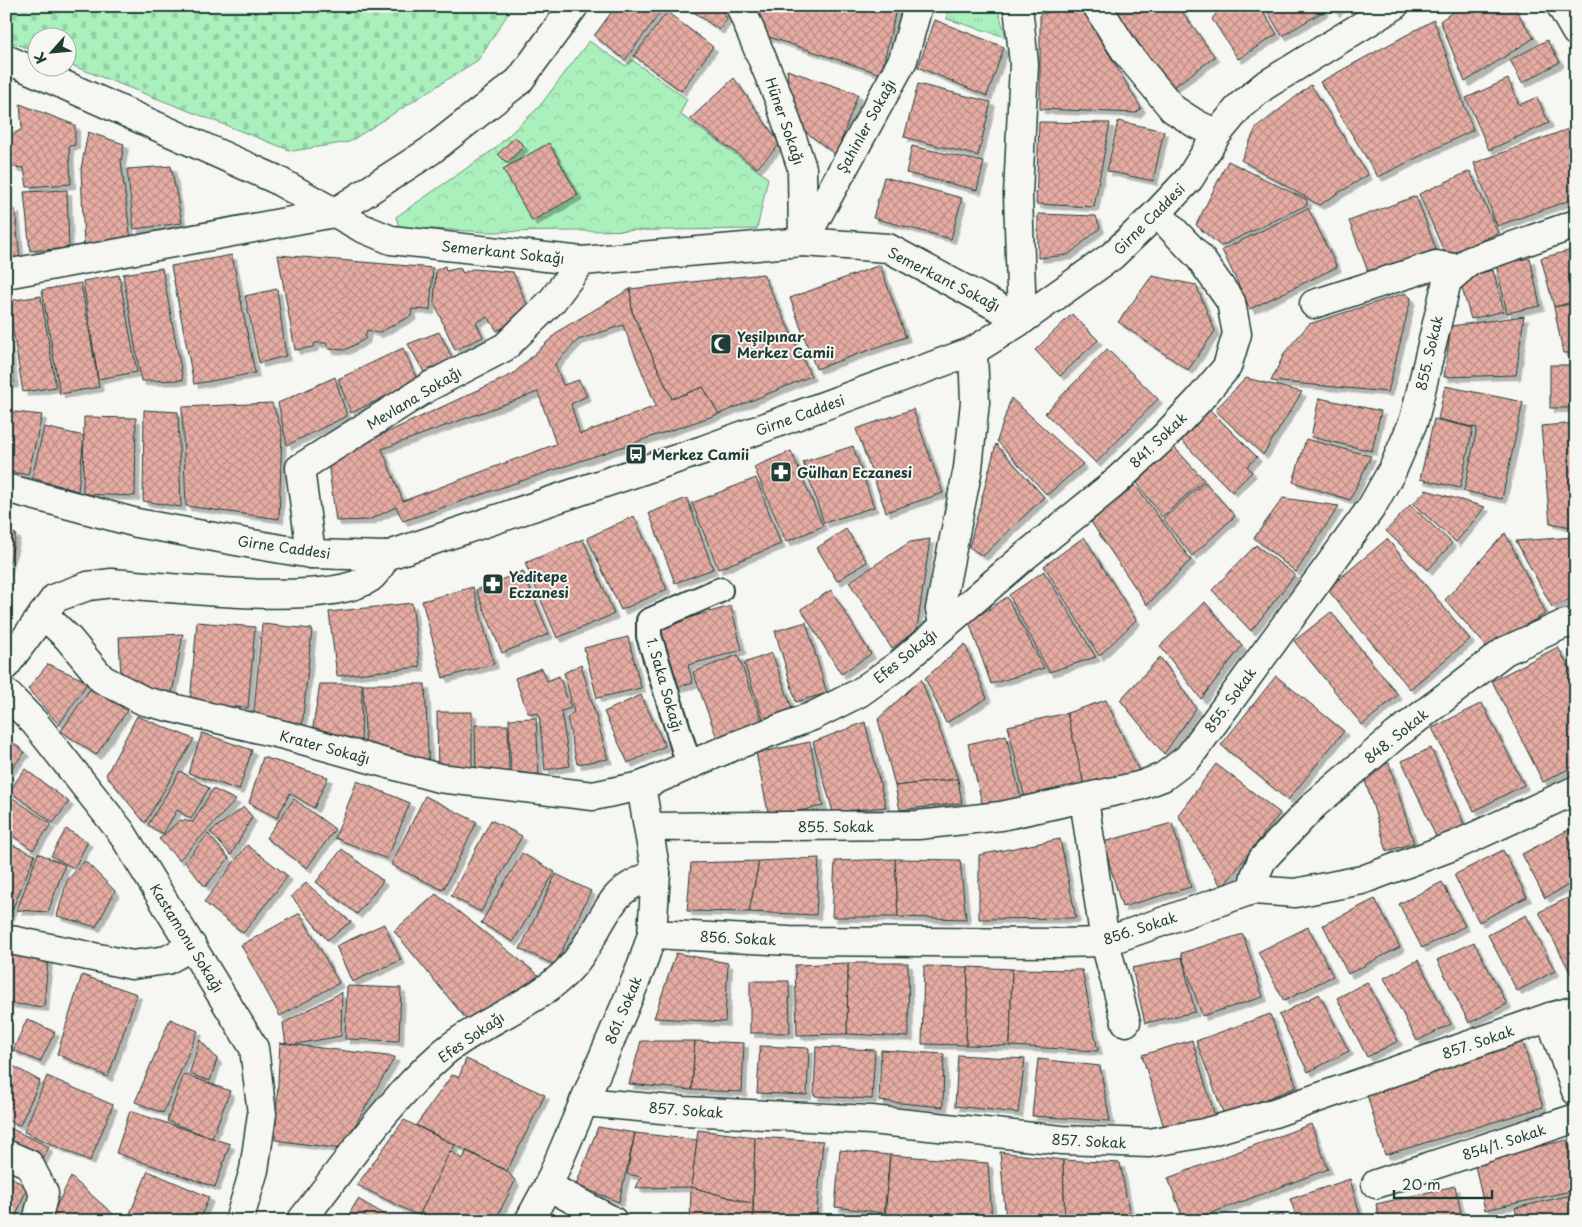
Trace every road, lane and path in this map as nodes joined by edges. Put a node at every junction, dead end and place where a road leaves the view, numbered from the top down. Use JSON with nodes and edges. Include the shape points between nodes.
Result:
{"nodes":[{"id":1,"x":574,"y":6,"type":"edge"},
{"id":2,"x":740,"y":6,"type":"edge"},
{"id":3,"x":918,"y":6,"type":"edge"},
{"id":4,"x":1018,"y":6,"type":"edge"},
{"id":5,"x":1097,"y":6,"type":"edge"},
{"id":6,"x":1394,"y":6,"type":"edge"},
{"id":7,"x":1561,"y":6,"type":"edge"},
{"id":8,"x":1576,"y":32,"type":"edge"},
{"id":9,"x":6,"y":58,"type":"edge"},
{"id":10,"x":1217,"y":134,"type":"junction"},
{"id":11,"x":1157,"y":212,"type":"junction"},
{"id":12,"x":334,"y":213,"type":"junction"},
{"id":13,"x":1576,"y":224,"type":"edge"},
{"id":14,"x":803,"y":242,"type":"junction"},
{"id":15,"x":582,"y":261,"type":"junction"},
{"id":16,"x":1460,"y":269,"type":"junction"},
{"id":17,"x":6,"y":274,"type":"edge"},
{"id":18,"x":1314,"y":304,"type":"dead end"},
{"id":19,"x":1022,"y":320,"type":"junction"},
{"id":20,"x":973,"y":351,"type":"junction"},
{"id":21,"x":6,"y":488,"type":"edge"},
{"id":22,"x":311,"y":554,"type":"junction"},
{"id":23,"x":386,"y":556,"type":"junction"},
{"id":24,"x":720,"y":590,"type":"dead end"},
{"id":25,"x":43,"y":614,"type":"junction"},
{"id":26,"x":1576,"y":622,"type":"edge"},
{"id":27,"x":943,"y":625,"type":"junction"},
{"id":28,"x":7,"y":663,"type":"edge"},
{"id":29,"x":6,"y":693,"type":"edge"},
{"id":30,"x":689,"y":765,"type":"junction"},
{"id":31,"x":641,"y":786,"type":"junction"},
{"id":32,"x":1576,"y":790,"type":"edge"},
{"id":33,"x":1084,"y":799,"type":"junction"},
{"id":34,"x":649,"y":827,"type":"junction"},
{"id":35,"x":656,"y":873,"type":"junction"},
{"id":36,"x":1252,"y":890,"type":"junction"},
{"id":37,"x":652,"y":934,"type":"junction"},
{"id":38,"x":6,"y":939,"type":"edge"},
{"id":39,"x":1105,"y":942,"type":"junction"},
{"id":40,"x":192,"y":946,"type":"junction"},
{"id":41,"x":1576,"y":1010,"type":"edge"},
{"id":42,"x":1550,"y":1017,"type":"junction"},
{"id":43,"x":1126,"y":1022,"type":"dead end"},
{"id":44,"x":1576,"y":1091,"type":"edge"},
{"id":45,"x":584,"y":1102,"type":"junction"},
{"id":46,"x":1576,"y":1118,"type":"edge"},
{"id":47,"x":6,"y":1154,"type":"edge"},
{"id":48,"x":1376,"y":1184,"type":"dead end"},
{"id":49,"x":548,"y":1186,"type":"junction"},
{"id":50,"x":37,"y":1221,"type":"edge"},
{"id":51,"x":238,"y":1221,"type":"edge"},
{"id":52,"x":301,"y":1221,"type":"edge"},
{"id":53,"x":529,"y":1221,"type":"edge"},
{"id":54,"x":613,"y":1221,"type":"edge"}],
"edges":[{"from":1,"to":12,"type":"street","via":[[519,81],[430,151]]},
{"from":2,"to":14,"type":"street","name":"Hüner Sokağı","via":[[779,98],[802,168]]},
{"from":3,"to":14,"type":"street","name":"Şahinler Sokağı","via":[[903,60]]},
{"from":4,"to":19,"type":"street","via":[[1024,64],[1018,195]]},
{"from":5,"to":10,"type":"street","via":[[1126,52],[1173,109]]},
{"from":6,"to":10,"type":"street","name":"Girne Caddesi","via":[[1264,86]]},
{"from":7,"to":8,"type":"street"},
{"from":9,"to":12,"type":"street","name":"Semerkant Sokağı","via":[[275,179]]},
{"from":10,"to":11,"type":"street","name":"Girne Caddesi","via":[[1190,178]]},
{"from":11,"to":19,"type":"street","name":"Girne Caddesi","via":[[1112,256]]},
{"from":11,"to":27,"type":"street","name":"841. Sokak","via":[[1200,258],[1231,302],[1237,334],[1227,367],[1164,437],[1118,480]]},
{"from":12,"to":15,"type":"street","name":"Semerkant Sokağı","via":[[391,240]]},
{"from":12,"to":17,"type":"street"},
{"from":13,"to":16,"type":"street","name":"855. Sokak","via":[[1470,261]]},
{"from":14,"to":15,"type":"street","name":"Semerkant Sokağı"},
{"from":14,"to":19,"type":"street","name":"Semerkant Sokağı","via":[[888,248]]},
{"from":15,"to":22,"type":"street","name":"Mevlana Sokağı","via":[[552,301],[505,347],[430,386],[300,468]]},
{"from":16,"to":18,"type":"street","via":[[1436,265]]},
{"from":16,"to":33,"type":"street","name":"855. Sokak","via":[[1447,281],[1414,420],[1393,469],[1371,508],[1188,758],[1163,777]]},
{"from":19,"to":20,"type":"street","name":"Girne Caddesi"},
{"from":20,"to":23,"type":"street","name":"Girne Caddesi","via":[[703,450]]},
{"from":20,"to":27,"type":"street","name":"Efes Sokağı","via":[[975,402],[968,468],[940,608]]},
{"from":21,"to":22,"type":"street","name":"Girne Caddesi","via":[[137,523]]},
{"from":22,"to":23,"type":"street","name":"Girne Caddesi"},
{"from":23,"to":25,"type":"street","via":[[372,577],[350,587],[289,595],[112,583],[88,586],[55,598]]},
{"from":24,"to":30,"type":"street","name":"1. Saka Sokağı","via":[[649,621],[648,636]]},
{"from":25,"to":28,"type":"street"},
{"from":25,"to":31,"type":"street","name":"Krater Sokağı","via":[[102,679],[144,701],[288,736],[439,778],[593,796]]},
{"from":26,"to":36,"type":"street","name":"848. Sokak","via":[[1562,625],[1505,651],[1396,735],[1314,805],[1262,860]]},
{"from":27,"to":30,"type":"street","name":"Efes Sokağı","via":[[901,663],[859,693],[813,716]]},
{"from":29,"to":40,"type":"street","name":"Kastamonu Sokağı","via":[[35,723],[122,832]]},
{"from":30,"to":31,"type":"street","name":"Efes Sokağı"},
{"from":31,"to":34,"type":"street","name":"861. Sokak"},
{"from":32,"to":36,"type":"street","name":"856. Sokak","via":[[1456,845],[1362,880],[1295,893]]},
{"from":33,"to":34,"type":"street","name":"855. Sokak","via":[[1001,816],[918,825]]},
{"from":33,"to":39,"type":"street"},
{"from":34,"to":35,"type":"street","name":"861. Sokak"},
{"from":35,"to":37,"type":"street","name":"861. Sokak"},
{"from":35,"to":52,"type":"street","name":"Efes Sokağı","via":[[633,884],[616,898],[572,966],[539,994],[444,1052],[402,1094]]},
{"from":36,"to":39,"type":"street","name":"856. Sokak"},
{"from":37,"to":39,"type":"street","name":"856. Sokak","via":[[789,940]]},
{"from":37,"to":45,"type":"street","name":"861. Sokak"},
{"from":38,"to":40,"type":"street","via":[[132,965],[167,960]]},
{"from":39,"to":43,"type":"street"},
{"from":40,"to":51,"type":"street","name":"Kastamonu Sokağı","via":[[254,1048],[262,1114],[254,1170]]},
{"from":41,"to":42,"type":"street","name":"857. Sokak"},
{"from":42,"to":44,"type":"street"},
{"from":42,"to":45,"type":"street","name":"857. Sokak","via":[[1274,1114],[1149,1144],[1062,1140],[871,1120],[684,1111]]},
{"from":45,"to":49,"type":"street","name":"861. Sokak"},
{"from":46,"to":48,"type":"street","name":"854/1. Sokak"},
{"from":47,"to":50,"type":"street","via":[[29,1164],[44,1193]]},
{"from":49,"to":53,"type":"street","name":"861. Sokak"},
{"from":49,"to":54,"type":"street"}]}
